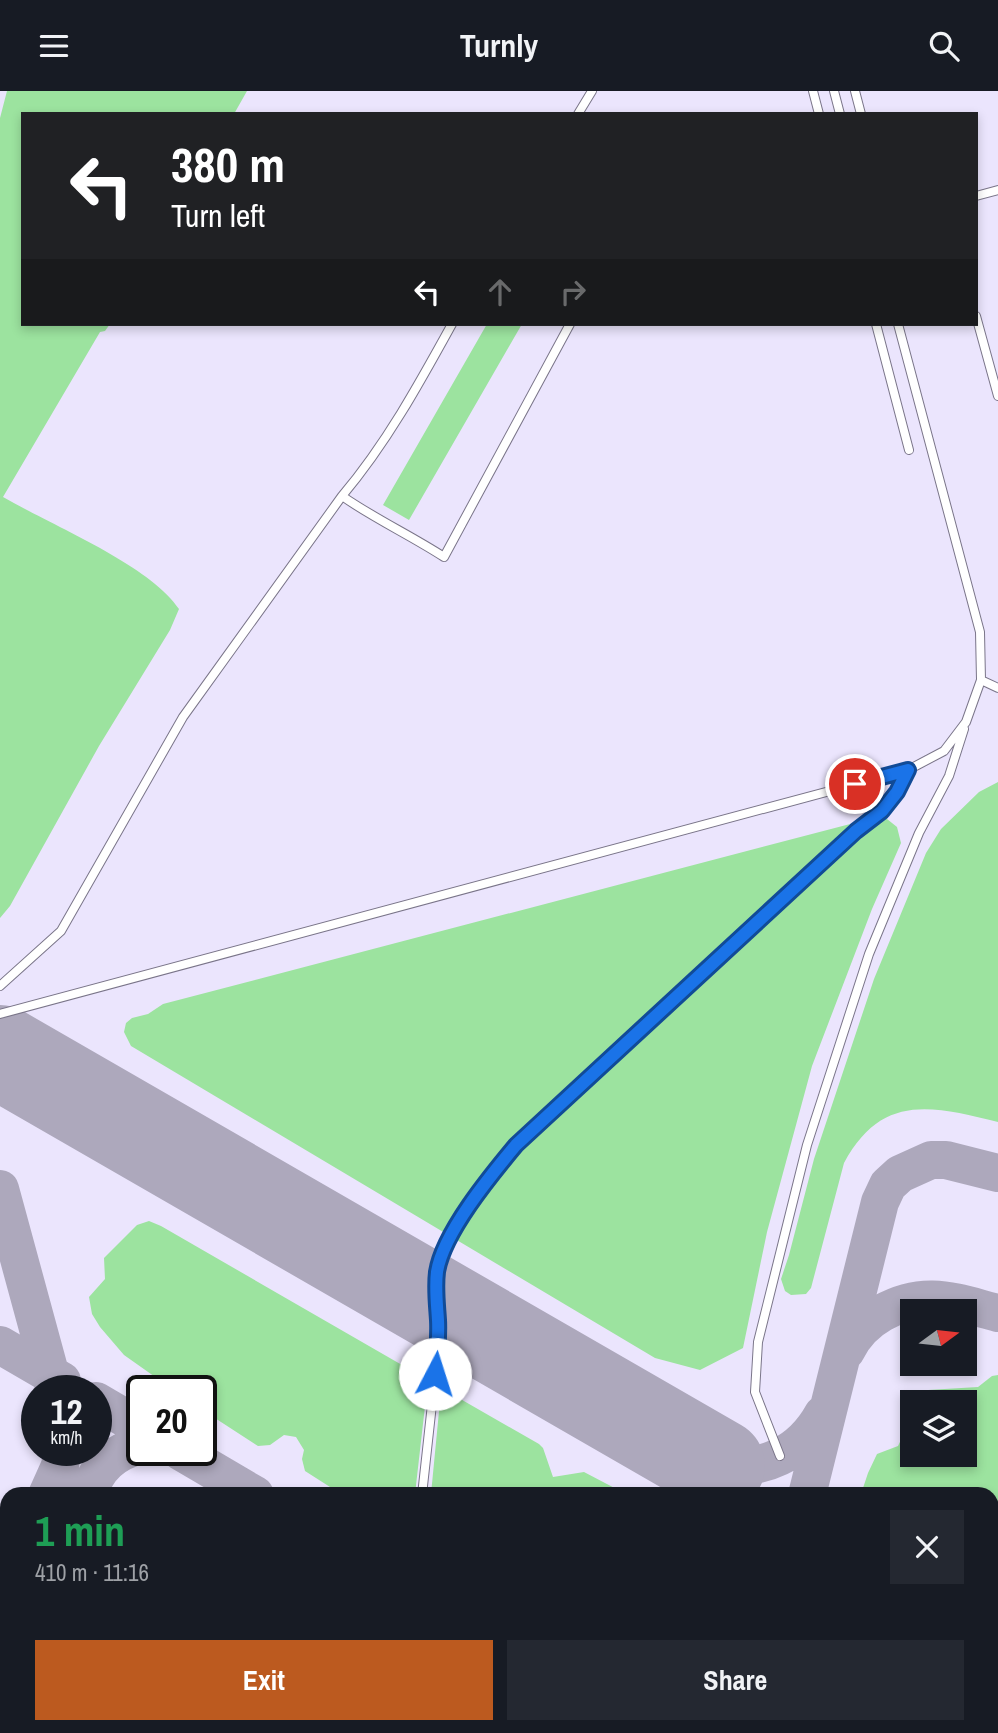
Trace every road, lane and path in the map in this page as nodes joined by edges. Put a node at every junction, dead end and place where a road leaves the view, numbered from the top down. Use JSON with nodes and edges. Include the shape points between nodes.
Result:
{"nodes":[{"id":1,"x":592,"y":91,"type":"edge"},
{"id":2,"x":813,"y":91,"type":"edge"},
{"id":3,"x":834,"y":91,"type":"edge"},
{"id":4,"x":855,"y":91,"type":"edge"},
{"id":5,"x":580,"y":112,"type":"edge"},
{"id":6,"x":819,"y":112,"type":"edge"},
{"id":7,"x":840,"y":112,"type":"edge"},
{"id":8,"x":860,"y":112,"type":"edge"},
{"id":9,"x":998,"y":190,"type":"edge"},
{"id":10,"x":978,"y":195,"type":"edge"},
{"id":11,"x":978,"y":323,"type":"edge"},
{"id":12,"x":451,"y":326,"type":"edge"},
{"id":13,"x":569,"y":326,"type":"edge"},
{"id":14,"x":877,"y":326,"type":"edge"},
{"id":15,"x":899,"y":326,"type":"edge"},
{"id":16,"x":998,"y":396,"type":"edge"},
{"id":17,"x":909,"y":450,"type":"dead end"},
{"id":18,"x":342,"y":496,"type":"junction"},
{"id":19,"x":981,"y":680,"type":"junction"},
{"id":20,"x":998,"y":688,"type":"edge"},
{"id":21,"x":966,"y":722,"type":"junction"},
{"id":22,"x":908,"y":770,"type":"junction"},
{"id":23,"x":0,"y":986,"type":"edge"},
{"id":24,"x":0,"y":1014,"type":"edge"},
{"id":25,"x":780,"y":1456,"type":"dead end"},
{"id":26,"x":423,"y":1487,"type":"edge"}],
"edges":[{"from":1,"to":5,"type":"lane"},
{"from":2,"to":6,"type":"lane"},
{"from":3,"to":7,"type":"lane"},
{"from":4,"to":8,"type":"lane"},
{"from":9,"to":10,"type":"lane"},
{"from":11,"to":16,"type":"lane"},
{"from":12,"to":18,"type":"lane","via":[[414,393]]},
{"from":13,"to":18,"type":"lane","via":[[444,557]]},
{"from":14,"to":17,"type":"lane"},
{"from":15,"to":19,"type":"lane","via":[[980,632]]},
{"from":18,"to":23,"type":"lane","via":[[183,717],[61,931]]},
{"from":19,"to":20,"type":"lane"},
{"from":19,"to":21,"type":"lane"},
{"from":21,"to":22,"type":"lane","via":[[944,751]]},
{"from":21,"to":25,"type":"lane","via":[[948,776],[869,954],[807,1145],[758,1342],[755,1392]]},
{"from":22,"to":24,"type":"lane"},
{"from":22,"to":26,"type":"lane","via":[[882,811],[516,1145],[454,1229],[437,1272],[437,1359]]}]}
